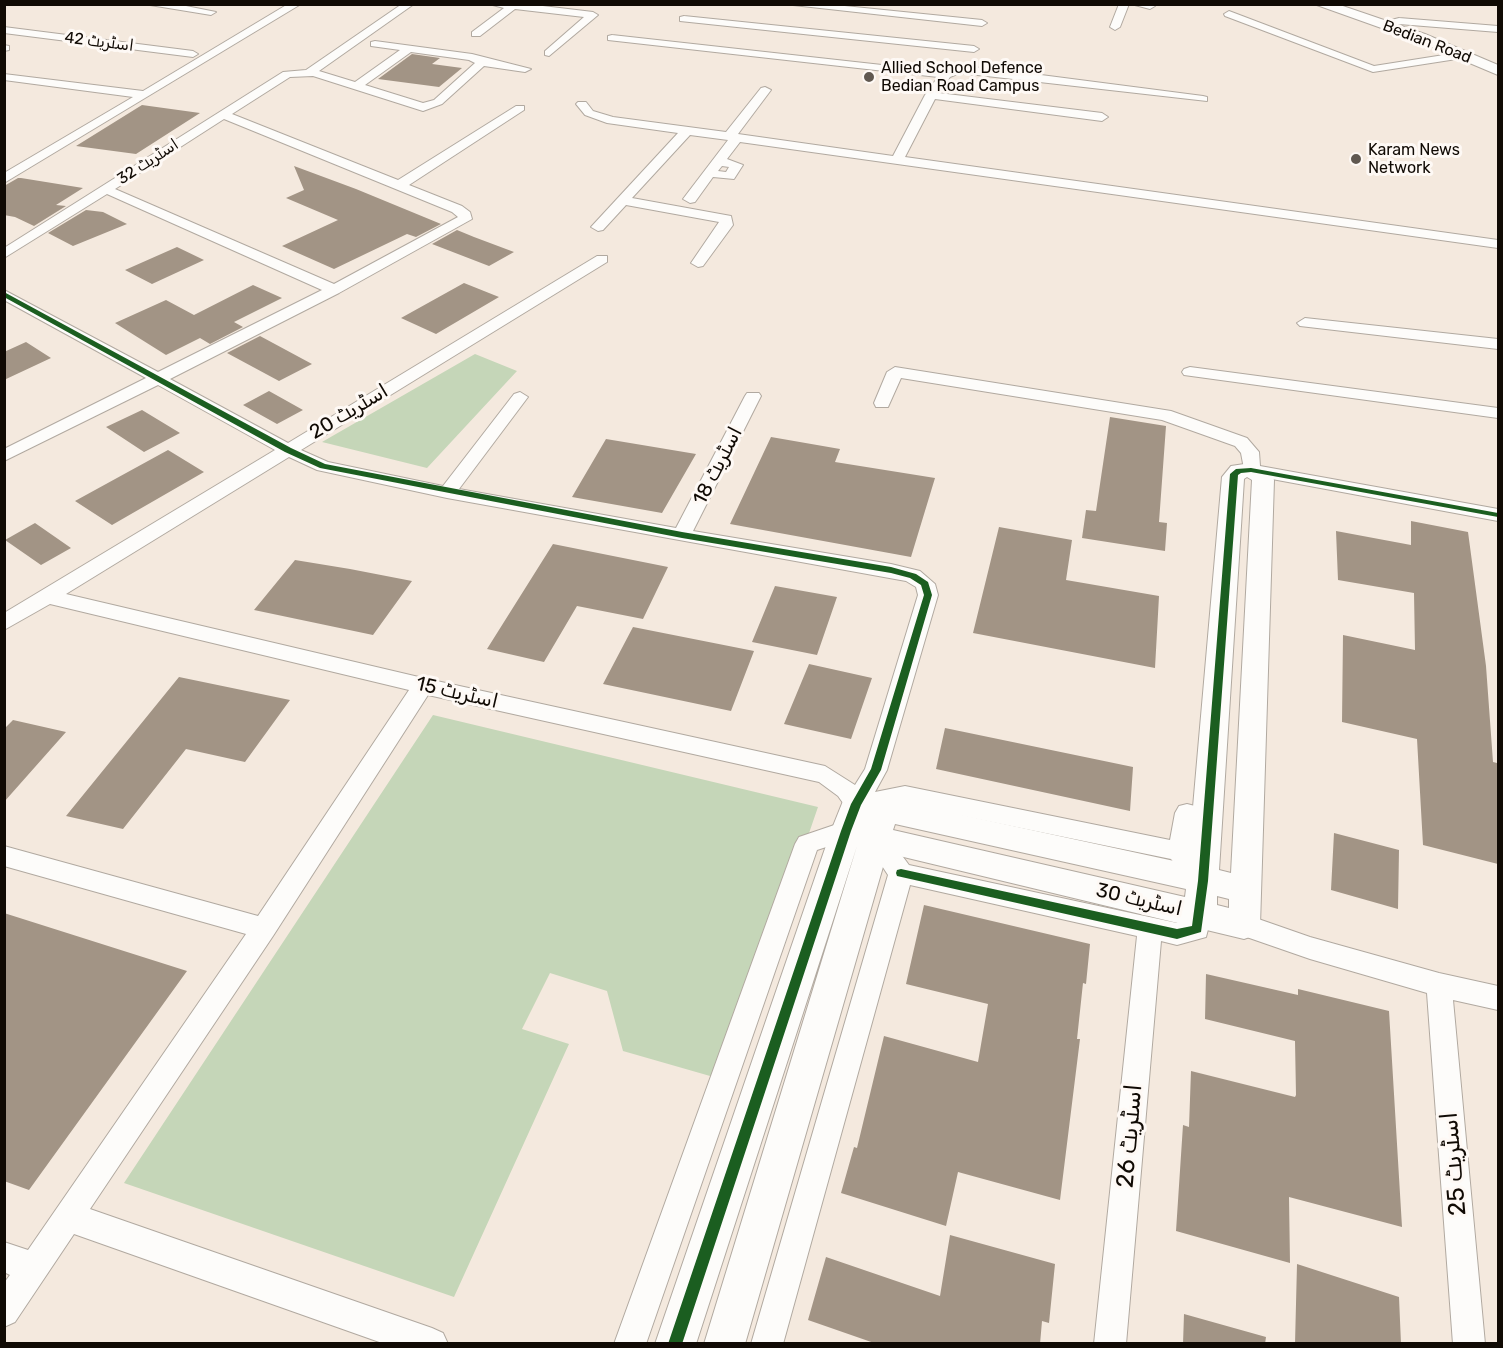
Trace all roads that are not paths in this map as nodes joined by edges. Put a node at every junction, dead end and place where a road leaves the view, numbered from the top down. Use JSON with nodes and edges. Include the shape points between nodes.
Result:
{"nodes":[{"id":1,"x":148,"y":4,"type":"edge"},
{"id":2,"x":296,"y":4,"type":"edge"},
{"id":3,"x":409,"y":4,"type":"edge"},
{"id":4,"x":494,"y":4,"type":"edge"},
{"id":5,"x":789,"y":4,"type":"edge"},
{"id":6,"x":1124,"y":4,"type":"edge"},
{"id":7,"x":1136,"y":4,"type":"edge"},
{"id":8,"x":1321,"y":4,"type":"edge"},
{"id":9,"x":1150,"y":6,"type":"edge"},
{"id":10,"x":512,"y":7,"type":"junction"},
{"id":11,"x":566,"y":8,"type":"edge"},
{"id":12,"x":211,"y":12,"type":"dead end"},
{"id":13,"x":1229,"y":14,"type":"dead end"},
{"id":14,"x":684,"y":19,"type":"dead end"},
{"id":15,"x":1381,"y":24,"type":"junction"},
{"id":16,"x":1115,"y":27,"type":"dead end"},
{"id":17,"x":1498,"y":29,"type":"edge"},
{"id":18,"x":4,"y":30,"type":"edge"},
{"id":19,"x":979,"y":31,"type":"junction"},
{"id":20,"x":476,"y":34,"type":"dead end"},
{"id":21,"x":612,"y":38,"type":"dead end"},
{"id":22,"x":915,"y":43,"type":"junction"},
{"id":23,"x":375,"y":44,"type":"dead end"},
{"id":24,"x":410,"y":48,"type":"junction"},
{"id":25,"x":549,"y":52,"type":"dead end"},
{"id":26,"x":193,"y":54,"type":"dead end"},
{"id":27,"x":1463,"y":55,"type":"junction"},
{"id":28,"x":482,"y":62,"type":"junction"},
{"id":29,"x":525,"y":69,"type":"dead end"},
{"id":30,"x":963,"y":70,"type":"junction"},
{"id":31,"x":1498,"y":70,"type":"edge"},
{"id":32,"x":310,"y":72,"type":"junction"},
{"id":33,"x":946,"y":75,"type":"junction"},
{"id":34,"x":4,"y":77,"type":"edge"},
{"id":35,"x":357,"y":86,"type":"junction"},
{"id":36,"x":765,"y":90,"type":"dead end"},
{"id":37,"x":146,"y":95,"type":"junction"},
{"id":38,"x":931,"y":95,"type":"junction"},
{"id":39,"x":1203,"y":99,"type":"dead end"},
{"id":40,"x":582,"y":104,"type":"dead end"},
{"id":41,"x":520,"y":108,"type":"dead end"},
{"id":42,"x":221,"y":114,"type":"junction"},
{"id":43,"x":1102,"y":117,"type":"dead end"},
{"id":44,"x":688,"y":130,"type":"junction"},
{"id":45,"x":733,"y":136,"type":"junction"},
{"id":46,"x":897,"y":158,"type":"junction"},
{"id":47,"x":718,"y":162,"type":"junction"},
{"id":48,"x":709,"y":173,"type":"junction"},
{"id":49,"x":4,"y":179,"type":"edge"},
{"id":50,"x":398,"y":185,"type":"junction"},
{"id":51,"x":105,"y":190,"type":"junction"},
{"id":52,"x":690,"y":199,"type":"dead end"},
{"id":53,"x":623,"y":200,"type":"junction"},
{"id":54,"x":598,"y":227,"type":"dead end"},
{"id":55,"x":1498,"y":244,"type":"edge"},
{"id":56,"x":4,"y":254,"type":"edge"},
{"id":57,"x":602,"y":259,"type":"dead end"},
{"id":58,"x":698,"y":263,"type":"dead end"},
{"id":59,"x":334,"y":290,"type":"junction"},
{"id":60,"x":4,"y":294,"type":"edge"},
{"id":61,"x":1305,"y":323,"type":"dead end"},
{"id":62,"x":1498,"y":344,"type":"edge"},
{"id":63,"x":1190,"y":372,"type":"dead end"},
{"id":64,"x":158,"y":379,"type":"junction"},
{"id":65,"x":753,"y":396,"type":"dead end"},
{"id":66,"x":520,"y":397,"type":"dead end"},
{"id":67,"x":882,"y":403,"type":"dead end"},
{"id":68,"x":1498,"y":413,"type":"edge"},
{"id":69,"x":288,"y":450,"type":"junction"},
{"id":70,"x":4,"y":456,"type":"edge"},
{"id":71,"x":1251,"y":470,"type":"junction"},
{"id":72,"x":447,"y":492,"type":"junction"},
{"id":73,"x":1498,"y":516,"type":"edge"},
{"id":74,"x":682,"y":536,"type":"junction"},
{"id":75,"x":48,"y":597,"type":"junction"},
{"id":76,"x":4,"y":623,"type":"edge"},
{"id":77,"x":423,"y":686,"type":"junction"},
{"id":78,"x":1187,"y":813,"type":"dead end"},
{"id":79,"x":865,"y":821,"type":"junction"},
{"id":80,"x":1178,"y":851,"type":"junction"},
{"id":81,"x":4,"y":856,"type":"edge"},
{"id":82,"x":901,"y":873,"type":"junction"},
{"id":83,"x":1203,"y":881,"type":"junction"},
{"id":84,"x":1244,"y":889,"type":"junction"},
{"id":85,"x":1200,"y":914,"type":"junction"},
{"id":86,"x":1244,"y":925,"type":"junction"},
{"id":87,"x":264,"y":928,"type":"junction"},
{"id":88,"x":1150,"y":928,"type":"junction"},
{"id":89,"x":1439,"y":985,"type":"junction"},
{"id":90,"x":1498,"y":998,"type":"edge"},
{"id":91,"x":69,"y":1217,"type":"junction"},
{"id":92,"x":4,"y":1257,"type":"edge"},
{"id":93,"x":33,"y":1267,"type":"junction"},
{"id":94,"x":4,"y":1311,"type":"edge"},
{"id":95,"x":432,"y":1344,"type":"edge"},
{"id":96,"x":630,"y":1344,"type":"edge"},
{"id":97,"x":675,"y":1344,"type":"edge"},
{"id":98,"x":724,"y":1344,"type":"edge"},
{"id":99,"x":767,"y":1344,"type":"edge"},
{"id":100,"x":1110,"y":1344,"type":"edge"},
{"id":101,"x":1469,"y":1344,"type":"edge"}],
"edges":[{"from":1,"to":12,"type":"street"},
{"from":2,"to":37,"type":"street"},
{"from":3,"to":32,"type":"street"},
{"from":4,"to":10,"type":"street"},
{"from":5,"to":22,"type":"street"},
{"from":6,"to":16,"type":"street"},
{"from":7,"to":9,"type":"street"},
{"from":8,"to":15,"type":"main road","name":"Bedian Road"},
{"from":10,"to":11,"type":"street"},
{"from":10,"to":20,"type":"street"},
{"from":11,"to":25,"type":"street","via":[[593,15]]},
{"from":13,"to":27,"type":"street","via":[[1373,69]]},
{"from":14,"to":22,"type":"street"},
{"from":15,"to":17,"type":"street","via":[[1399,21]]},
{"from":15,"to":27,"type":"main road","name":"Bedian Road"},
{"from":18,"to":26,"type":"street","name":"اسٹریٹ 42"},
{"from":19,"to":22,"type":"street"},
{"from":19,"to":22,"type":"street"},
{"from":19,"to":30,"type":"street"},
{"from":21,"to":22,"type":"street"},
{"from":22,"to":33,"type":"street"},
{"from":23,"to":24,"type":"street"},
{"from":24,"to":28,"type":"street"},
{"from":24,"to":35,"type":"street"},
{"from":27,"to":31,"type":"main road","name":"Bedian Road"},
{"from":28,"to":29,"type":"street"},
{"from":28,"to":35,"type":"street","via":[[429,106],[417,106]]},
{"from":30,"to":33,"type":"street"},
{"from":30,"to":39,"type":"street"},
{"from":32,"to":35,"type":"street"},
{"from":32,"to":42,"type":"street","name":"اسٹریٹ 32","via":[[293,72]]},
{"from":33,"to":38,"type":"street"},
{"from":34,"to":37,"type":"street"},
{"from":36,"to":45,"type":"street"},
{"from":37,"to":49,"type":"street"},
{"from":38,"to":43,"type":"street"},
{"from":38,"to":46,"type":"street"},
{"from":40,"to":44,"type":"street","via":[[589,113],[611,120]]},
{"from":41,"to":50,"type":"street"},
{"from":42,"to":50,"type":"street"},
{"from":42,"to":51,"type":"street","name":"اسٹریٹ 32"},
{"from":44,"to":45,"type":"street"},
{"from":44,"to":53,"type":"street"},
{"from":45,"to":46,"type":"street"},
{"from":45,"to":47,"type":"street"},
{"from":46,"to":55,"type":"street"},
{"from":47,"to":48,"type":"street"},
{"from":47,"to":48,"type":"street","via":[[737,165],[729,177]]},
{"from":48,"to":52,"type":"street"},
{"from":50,"to":59,"type":"street","via":[[462,212],[465,219]]},
{"from":51,"to":56,"type":"street","name":"اسٹریٹ 32"},
{"from":51,"to":59,"type":"street"},
{"from":53,"to":54,"type":"street"},
{"from":53,"to":58,"type":"street","via":[[726,219],[726,225]]},
{"from":57,"to":69,"type":"street","name":"اسٹریٹ 20"},
{"from":59,"to":64,"type":"street"},
{"from":60,"to":64,"type":"street"},
{"from":61,"to":62,"type":"street"},
{"from":63,"to":68,"type":"street"},
{"from":64,"to":69,"type":"street"},
{"from":64,"to":70,"type":"street"},
{"from":65,"to":74,"type":"street","name":"اسٹریٹ 18"},
{"from":66,"to":72,"type":"street"},
{"from":67,"to":71,"type":"street","via":[[895,372],[1165,415],[1241,442],[1250,452]]},
{"from":69,"to":72,"type":"street","via":[[323,466]]},
{"from":69,"to":75,"type":"street","name":"اسٹریٹ 20"},
{"from":71,"to":73,"type":"street"},
{"from":71,"to":83,"type":"street","via":[[1239,471],[1233,477]]},
{"from":71,"to":84,"type":"street","via":[[1263,480]]},
{"from":72,"to":74,"type":"street"},
{"from":74,"to":79,"type":"street","via":[[891,570],[925,584],[928,595],[876,770]]},
{"from":75,"to":76,"type":"street","name":"اسٹریٹ 20"},
{"from":75,"to":77,"type":"street","name":"اسٹریٹ 15"},
{"from":77,"to":79,"type":"street","name":"اسٹریٹ 15","via":[[825,775],[846,790]]},
{"from":77,"to":87,"type":"street"},
{"from":78,"to":80,"type":"street"},
{"from":79,"to":80,"type":"street","via":[[906,795]]},
{"from":79,"to":82,"type":"street","name":"اسٹریٹ 15"},
{"from":79,"to":83,"type":"street","name":"اسٹریٹ 30"},
{"from":79,"to":85,"type":"street","name":"اسٹریٹ 30"},
{"from":79,"to":96,"type":"street","via":[[807,844]]},
{"from":79,"to":97,"type":"street"},
{"from":79,"to":98,"type":"street"},
{"from":80,"to":83,"type":"street"},
{"from":81,"to":87,"type":"street"},
{"from":82,"to":88,"type":"street"},
{"from":82,"to":99,"type":"street"},
{"from":83,"to":84,"type":"street","name":"اسٹریٹ 30"},
{"from":83,"to":85,"type":"street"},
{"from":84,"to":86,"type":"street"},
{"from":85,"to":86,"type":"street","name":"اسٹریٹ 30"},
{"from":85,"to":88,"type":"street","via":[[1197,929],[1177,934]]},
{"from":86,"to":89,"type":"street","name":"اسٹریٹ 30"},
{"from":87,"to":91,"type":"street"},
{"from":88,"to":100,"type":"street","name":"اسٹریٹ 26"},
{"from":89,"to":90,"type":"street","name":"اسٹریٹ 30"},
{"from":89,"to":101,"type":"street","name":"اسٹریٹ 25"},
{"from":91,"to":93,"type":"street"},
{"from":91,"to":95,"type":"street"},
{"from":92,"to":93,"type":"street"},
{"from":93,"to":94,"type":"street"}]}
